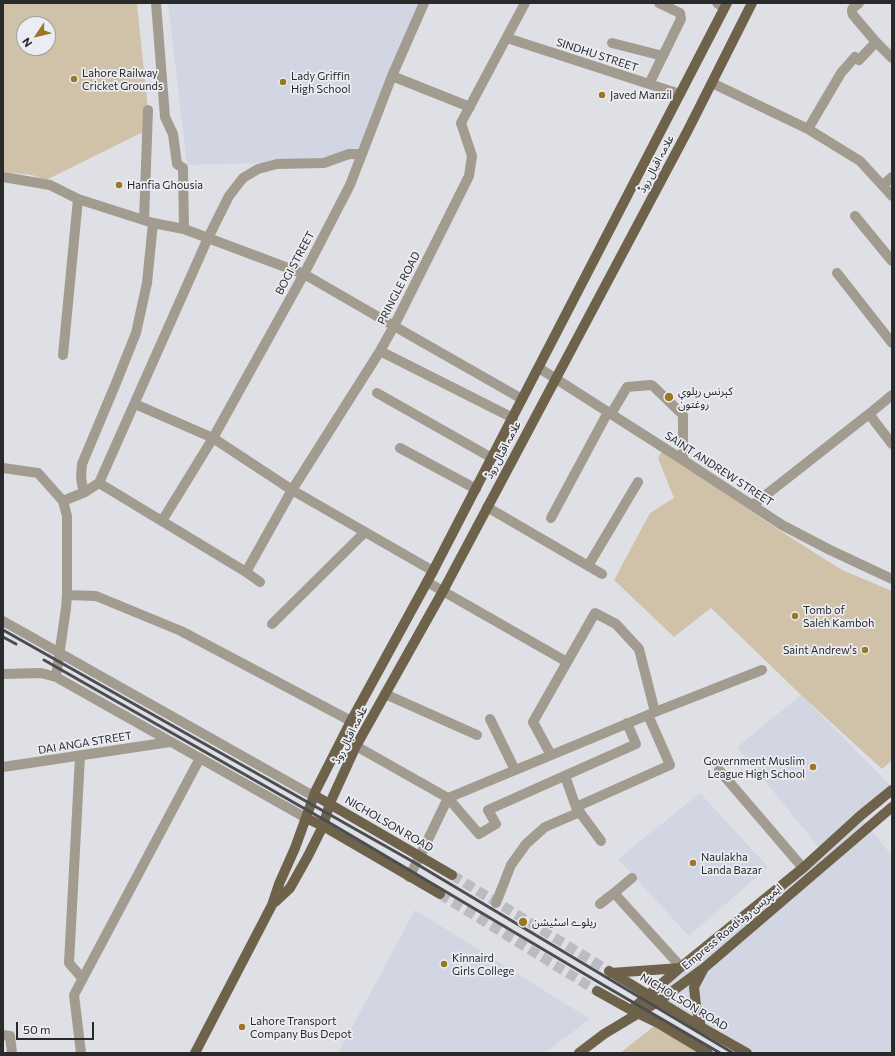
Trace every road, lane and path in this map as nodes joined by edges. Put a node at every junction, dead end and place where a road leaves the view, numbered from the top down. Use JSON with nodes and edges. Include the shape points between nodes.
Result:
{"nodes":[{"id":1,"x":156,"y":3,"type":"edge"},
{"id":2,"x":424,"y":3,"type":"edge"},
{"id":3,"x":526,"y":3,"type":"edge"},
{"id":4,"x":659,"y":3,"type":"edge"},
{"id":5,"x":752,"y":3,"type":"edge"},
{"id":6,"x":859,"y":3,"type":"edge"},
{"id":7,"x":723,"y":5,"type":"edge"},
{"id":8,"x":507,"y":38,"type":"junction"},
{"id":9,"x":876,"y":42,"type":"junction"},
{"id":10,"x":612,"y":43,"type":"dead end"},
{"id":11,"x":663,"y":56,"type":"junction"},
{"id":12,"x":892,"y":58,"type":"edge"},
{"id":13,"x":392,"y":76,"type":"junction"},
{"id":14,"x":712,"y":82,"type":"junction"},
{"id":15,"x":649,"y":84,"type":"junction"},
{"id":16,"x":680,"y":94,"type":"junction"},
{"id":17,"x":470,"y":107,"type":"junction"},
{"id":18,"x":148,"y":110,"type":"dead end"},
{"id":19,"x":808,"y":129,"type":"junction"},
{"id":20,"x":361,"y":154,"type":"junction"},
{"id":21,"x":3,"y":177,"type":"edge"},
{"id":22,"x":892,"y":177,"type":"edge"},
{"id":23,"x":883,"y":186,"type":"junction"},
{"id":24,"x":892,"y":196,"type":"edge"},
{"id":25,"x":78,"y":199,"type":"junction"},
{"id":26,"x":856,"y":216,"type":"dead end"},
{"id":27,"x":148,"y":222,"type":"junction"},
{"id":28,"x":184,"y":229,"type":"junction"},
{"id":29,"x":208,"y":238,"type":"junction"},
{"id":30,"x":892,"y":261,"type":"edge"},
{"id":31,"x":837,"y":273,"type":"dead end"},
{"id":32,"x":304,"y":274,"type":"junction"},
{"id":33,"x":394,"y":326,"type":"junction"},
{"id":34,"x":892,"y":343,"type":"edge"},
{"id":35,"x":380,"y":351,"type":"junction"},
{"id":36,"x":63,"y":355,"type":"dead end"},
{"id":37,"x":539,"y":368,"type":"junction"},
{"id":38,"x":556,"y":379,"type":"junction"},
{"id":39,"x":377,"y":393,"type":"dead end"},
{"id":40,"x":892,"y":395,"type":"edge"},
{"id":41,"x":522,"y":399,"type":"junction"},
{"id":42,"x":134,"y":404,"type":"junction"},
{"id":43,"x":610,"y":413,"type":"junction"},
{"id":44,"x":869,"y":414,"type":"junction"},
{"id":45,"x":513,"y":418,"type":"junction"},
{"id":46,"x":213,"y":438,"type":"junction"},
{"id":47,"x":892,"y":444,"type":"edge"},
{"id":48,"x":400,"y":448,"type":"dead end"},
{"id":49,"x":492,"y":458,"type":"junction"},
{"id":50,"x":683,"y":460,"type":"junction"},
{"id":51,"x":3,"y":468,"type":"edge"},
{"id":52,"x":638,"y":482,"type":"dead end"},
{"id":53,"x":99,"y":483,"type":"junction"},
{"id":54,"x":476,"y":489,"type":"junction"},
{"id":55,"x":292,"y":490,"type":"junction"},
{"id":56,"x":85,"y":492,"type":"junction"},
{"id":57,"x":63,"y":502,"type":"junction"},
{"id":58,"x":753,"y":505,"type":"junction"},
{"id":59,"x":487,"y":507,"type":"junction"},
{"id":60,"x":550,"y":518,"type":"dead end"},
{"id":61,"x":162,"y":521,"type":"junction"},
{"id":62,"x":365,"y":532,"type":"junction"},
{"id":63,"x":588,"y":566,"type":"junction"},
{"id":64,"x":433,"y":571,"type":"junction"},
{"id":65,"x":246,"y":572,"type":"junction"},
{"id":66,"x":602,"y":574,"type":"dead end"},
{"id":67,"x":892,"y":579,"type":"edge"},
{"id":68,"x":260,"y":582,"type":"dead end"},
{"id":69,"x":427,"y":582,"type":"junction"},
{"id":70,"x":443,"y":591,"type":"junction"},
{"id":71,"x":67,"y":595,"type":"junction"},
{"id":72,"x":3,"y":621,"type":"edge"},
{"id":73,"x":272,"y":624,"type":"dead end"},
{"id":74,"x":60,"y":653,"type":"junction"},
{"id":75,"x":567,"y":662,"type":"junction"},
{"id":76,"x":762,"y":670,"type":"dead end"},
{"id":77,"x":3,"y":674,"type":"edge"},
{"id":78,"x":56,"y":677,"type":"junction"},
{"id":79,"x":385,"y":694,"type":"junction"},
{"id":80,"x":651,"y":713,"type":"junction"},
{"id":81,"x":490,"y":719,"type":"dead end"},
{"id":82,"x":351,"y":721,"type":"junction"},
{"id":83,"x":627,"y":723,"type":"junction"},
{"id":84,"x":477,"y":735,"type":"dead end"},
{"id":85,"x":170,"y":742,"type":"junction"},
{"id":86,"x":356,"y":746,"type":"junction"},
{"id":87,"x":551,"y":755,"type":"junction"},
{"id":88,"x":80,"y":756,"type":"junction"},
{"id":89,"x":200,"y":758,"type":"junction"},
{"id":90,"x":3,"y":767,"type":"edge"},
{"id":91,"x":515,"y":770,"type":"junction"},
{"id":92,"x":719,"y":770,"type":"dead end"},
{"id":93,"x":565,"y":776,"type":"junction"},
{"id":94,"x":892,"y":790,"type":"edge"},
{"id":95,"x":314,"y":795,"type":"junction"},
{"id":96,"x":448,"y":798,"type":"junction"},
{"id":97,"x":330,"y":803,"type":"junction"},
{"id":98,"x":892,"y":807,"type":"edge"},
{"id":99,"x":578,"y":809,"type":"junction"},
{"id":100,"x":306,"y":818,"type":"junction"},
{"id":101,"x":323,"y":826,"type":"junction"},
{"id":102,"x":601,"y":842,"type":"dead end"},
{"id":103,"x":420,"y":856,"type":"junction"},
{"id":104,"x":804,"y":868,"type":"junction"},
{"id":105,"x":452,"y":875,"type":"tunnel mouth"},
{"id":106,"x":409,"y":877,"type":"junction"},
{"id":107,"x":632,"y":878,"type":"dead end"},
{"id":108,"x":614,"y":893,"type":"junction"},
{"id":109,"x":440,"y":894,"type":"tunnel mouth"},
{"id":110,"x":496,"y":903,"type":"dead end"},
{"id":111,"x":600,"y":904,"type":"dead end"},
{"id":112,"x":272,"y":905,"type":"junction"},
{"id":113,"x":680,"y":968,"type":"junction"},
{"id":114,"x":704,"y":968,"type":"junction"},
{"id":115,"x":82,"y":978,"type":"junction"},
{"id":116,"x":597,"y":991,"type":"tunnel mouth"},
{"id":117,"x":648,"y":995,"type":"junction"},
{"id":118,"x":659,"y":1002,"type":"junction"},
{"id":119,"x":635,"y":1012,"type":"junction"},
{"id":120,"x":702,"y":1027,"type":"junction"},
{"id":121,"x":3,"y":1035,"type":"edge"},
{"id":122,"x":12,"y":1053,"type":"edge"},
{"id":123,"x":81,"y":1053,"type":"edge"},
{"id":124,"x":195,"y":1053,"type":"edge"},
{"id":125,"x":579,"y":1053,"type":"edge"},
{"id":126,"x":708,"y":1053,"type":"edge"},
{"id":127,"x":747,"y":1053,"type":"edge"}],
"edges":[{"from":1,"to":28,"type":"street","via":[[165,117],[173,134],[177,164],[183,168]]},
{"from":2,"to":13,"type":"street","name":"BOGI STREET"},
{"from":3,"to":8,"type":"street","name":"PRINGLE ROAD"},
{"from":4,"to":11,"type":"street","via":[[680,13],[681,19]]},
{"from":5,"to":14,"type":"main road","name":"علامہ اقبال روڈ"},
{"from":6,"to":9,"type":"street","via":[[851,11]]},
{"from":7,"to":16,"type":"main road","name":"علامہ اقبال روڈ"},
{"from":8,"to":15,"type":"street","name":"SINDHU STREET"},
{"from":8,"to":17,"type":"street","name":"PRINGLE ROAD"},
{"from":9,"to":12,"type":"street"},
{"from":9,"to":19,"type":"street","via":[[859,60],[855,57],[842,73]]},
{"from":10,"to":11,"type":"street"},
{"from":11,"to":15,"type":"street"},
{"from":13,"to":17,"type":"street"},
{"from":13,"to":20,"type":"street","name":"BOGI STREET"},
{"from":14,"to":19,"type":"street"},
{"from":14,"to":38,"type":"main road","name":"علامہ اقبال روڈ"},
{"from":15,"to":16,"type":"street","name":"SINDHU STREET"},
{"from":16,"to":37,"type":"main road","name":"علامہ اقبال روڈ"},
{"from":17,"to":33,"type":"street","name":"PRINGLE ROAD","via":[[461,123],[472,156],[469,176]]},
{"from":18,"to":27,"type":"street"},
{"from":19,"to":23,"type":"street","via":[[860,161]]},
{"from":20,"to":29,"type":"street","via":[[349,154],[324,163],[277,164],[258,169],[243,178],[229,196]]},
{"from":20,"to":32,"type":"street","name":"BOGI STREET","via":[[350,185]]},
{"from":21,"to":25,"type":"street","via":[[50,185]]},
{"from":22,"to":23,"type":"street"},
{"from":23,"to":24,"type":"street"},
{"from":25,"to":27,"type":"street"},
{"from":25,"to":36,"type":"street"},
{"from":26,"to":30,"type":"street"},
{"from":27,"to":28,"type":"street"},
{"from":27,"to":56,"type":"street","via":[[147,283],[136,333],[82,464],[80,477]]},
{"from":28,"to":29,"type":"street"},
{"from":29,"to":32,"type":"street"},
{"from":29,"to":42,"type":"street"},
{"from":31,"to":34,"type":"street"},
{"from":32,"to":33,"type":"street"},
{"from":32,"to":46,"type":"street","name":"BOGI STREET"},
{"from":33,"to":35,"type":"street","name":"PRINGLE ROAD"},
{"from":33,"to":41,"type":"street"},
{"from":35,"to":45,"type":"street"},
{"from":35,"to":55,"type":"street","name":"PRINGLE ROAD"},
{"from":37,"to":38,"type":"street","name":"SAINT ANDREW STREET"},
{"from":37,"to":41,"type":"main road","name":"علامہ اقبال روڈ"},
{"from":38,"to":43,"type":"street","name":"SAINT ANDREW STREET"},
{"from":38,"to":59,"type":"main road","name":"علامہ اقبال روڈ"},
{"from":39,"to":49,"type":"street"},
{"from":40,"to":44,"type":"street"},
{"from":41,"to":45,"type":"main road","name":"علامہ اقبال روڈ"},
{"from":42,"to":46,"type":"street"},
{"from":42,"to":53,"type":"street"},
{"from":43,"to":50,"type":"street","name":"SAINT ANDREW STREET"},
{"from":43,"to":50,"type":"street","via":[[627,387],[653,386],[683,417]]},
{"from":43,"to":60,"type":"street"},
{"from":44,"to":47,"type":"street"},
{"from":44,"to":58,"type":"street"},
{"from":45,"to":49,"type":"main road","name":"علامہ اقبال روڈ"},
{"from":46,"to":55,"type":"street"},
{"from":46,"to":61,"type":"street","name":"BOGI STREET"},
{"from":48,"to":54,"type":"street"},
{"from":49,"to":54,"type":"main road","name":"علامہ اقبال روڈ"},
{"from":50,"to":58,"type":"street","name":"SAINT ANDREW STREET"},
{"from":51,"to":57,"type":"street","via":[[38,473]]},
{"from":52,"to":63,"type":"street"},
{"from":53,"to":56,"type":"street"},
{"from":53,"to":61,"type":"street"},
{"from":54,"to":64,"type":"main road","name":"علامہ اقبال روڈ"},
{"from":55,"to":62,"type":"street"},
{"from":55,"to":65,"type":"street","name":"PRINGLE ROAD"},
{"from":56,"to":57,"type":"street"},
{"from":57,"to":71,"type":"street","via":[[67,516]]},
{"from":58,"to":67,"type":"street","name":"SAINT ANDREW STREET","via":[[782,525]]},
{"from":59,"to":63,"type":"street"},
{"from":59,"to":70,"type":"main road","name":"علامہ اقبال روڈ"},
{"from":61,"to":65,"type":"street"},
{"from":62,"to":64,"type":"street"},
{"from":62,"to":73,"type":"street"},
{"from":63,"to":66,"type":"street"},
{"from":64,"to":69,"type":"main road","name":"علامہ اقبال روڈ"},
{"from":65,"to":68,"type":"street"},
{"from":69,"to":70,"type":"street"},
{"from":69,"to":82,"type":"main road","name":"علامہ اقبال روڈ"},
{"from":70,"to":75,"type":"street"},
{"from":70,"to":79,"type":"main road","name":"علامہ اقبال روڈ"},
{"from":71,"to":74,"type":"street"},
{"from":71,"to":82,"type":"street","via":[[96,596],[181,631]]},
{"from":72,"to":74,"type":"street"},
{"from":74,"to":78,"type":"street"},
{"from":74,"to":95,"type":"street","via":[[308,794]]},
{"from":75,"to":80,"type":"street","via":[[595,613],[616,624],[639,649]]},
{"from":75,"to":87,"type":"street","via":[[533,722]]},
{"from":76,"to":80,"type":"street"},
{"from":77,"to":78,"type":"street","via":[[41,673]]},
{"from":78,"to":85,"type":"street"},
{"from":79,"to":84,"type":"street"},
{"from":79,"to":86,"type":"main road","name":"علامہ اقبال روڈ"},
{"from":80,"to":83,"type":"street"},
{"from":80,"to":99,"type":"street","via":[[670,764]]},
{"from":81,"to":91,"type":"street"},
{"from":82,"to":95,"type":"main road","name":"علامہ اقبال روڈ"},
{"from":83,"to":87,"type":"street"},
{"from":83,"to":93,"type":"street","via":[[636,744]]},
{"from":85,"to":88,"type":"street","name":"DAI ANGA STREET"},
{"from":85,"to":89,"type":"street"},
{"from":86,"to":96,"type":"street"},
{"from":86,"to":97,"type":"main road","name":"علامہ اقبال روڈ"},
{"from":87,"to":91,"type":"street"},
{"from":88,"to":90,"type":"street","name":"DAI ANGA STREET"},
{"from":88,"to":115,"type":"street","via":[[69,963]]},
{"from":89,"to":100,"type":"street"},
{"from":89,"to":115,"type":"street"},
{"from":91,"to":96,"type":"street"},
{"from":92,"to":104,"type":"street"},
{"from":93,"to":96,"type":"street","via":[[488,810],[496,824],[479,834]]},
{"from":93,"to":99,"type":"street"},
{"from":94,"to":104,"type":"main road","name":"Empress Road ایمپریس روڈ"},
{"from":95,"to":97,"type":"main road","name":"NICHOLSON ROAD"},
{"from":95,"to":100,"type":"main road","name":"علامہ اقبال روڈ"},
{"from":96,"to":103,"type":"street"},
{"from":97,"to":101,"type":"main road","name":"علامہ اقبال روڈ"},
{"from":97,"to":103,"type":"main road","name":"NICHOLSON ROAD"},
{"from":98,"to":114,"type":"main road","name":"Empress Road ایمپریس روڈ"},
{"from":99,"to":102,"type":"street"},
{"from":99,"to":110,"type":"street","via":[[545,827],[526,844],[511,865]]},
{"from":100,"to":101,"type":"main road"},
{"from":100,"to":112,"type":"main road","name":"علامہ اقبال روڈ"},
{"from":101,"to":106,"type":"main road"},
{"from":101,"to":112,"type":"main road","name":"علامہ اقبال روڈ","via":[[290,888]]},
{"from":103,"to":105,"type":"main road","name":"NICHOLSON ROAD"},
{"from":103,"to":106,"type":"street"},
{"from":104,"to":113,"type":"main road","name":"Empress Road ایمپریس روڈ"},
{"from":106,"to":109,"type":"main road"},
{"from":107,"to":108,"type":"street"},
{"from":108,"to":111,"type":"street"},
{"from":108,"to":113,"type":"street"},
{"from":112,"to":124,"type":"main road","name":"علامہ اقبال روڈ"},
{"from":113,"to":117,"type":"main road","name":"Empress Road ایمپریس روڈ"},
{"from":113,"to":117,"type":"main road","name":"NICHOLSON ROAD","via":[[610,972]]},
{"from":114,"to":118,"type":"main road","name":"Empress Road ایمپریس روڈ"},
{"from":114,"to":120,"type":"main road","via":[[694,987]]},
{"from":115,"to":123,"type":"street","via":[[74,995]]},
{"from":116,"to":119,"type":"main road"},
{"from":117,"to":118,"type":"main road","name":"NICHOLSON ROAD"},
{"from":117,"to":119,"type":"main road","name":"Empress Road ایمپریس روڈ"},
{"from":118,"to":119,"type":"main road","name":"Empress Road ایمپریس روڈ"},
{"from":118,"to":120,"type":"main road","name":"NICHOLSON ROAD"},
{"from":119,"to":125,"type":"main road","name":"Empress Road ایمپریس روڈ"},
{"from":119,"to":126,"type":"main road"},
{"from":120,"to":127,"type":"main road","name":"NICHOLSON ROAD"},
{"from":121,"to":122,"type":"street","via":[[10,1036]]}]}
